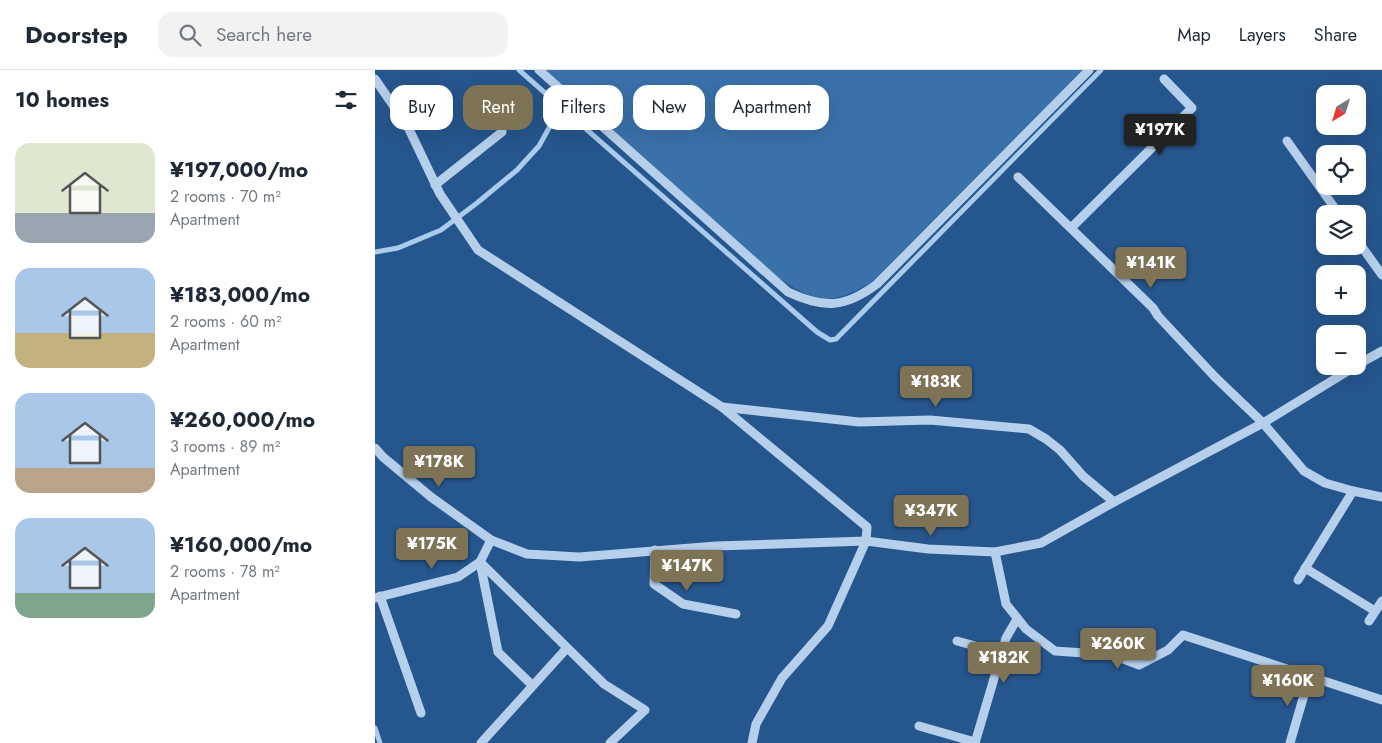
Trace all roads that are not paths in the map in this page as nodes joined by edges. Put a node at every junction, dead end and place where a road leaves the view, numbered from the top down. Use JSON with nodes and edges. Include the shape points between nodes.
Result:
{"nodes":[{"id":1,"x":539,"y":70,"type":"edge"},
{"id":2,"x":1089,"y":70,"type":"edge"},
{"id":3,"x":375,"y":79,"type":"edge"},
{"id":4,"x":1164,"y":79,"type":"dead end"},
{"id":5,"x":502,"y":132,"type":"dead end"},
{"id":6,"x":1287,"y":141,"type":"dead end"},
{"id":7,"x":1018,"y":177,"type":"dead end"},
{"id":8,"x":435,"y":185,"type":"junction"},
{"id":9,"x":1333,"y":205,"type":"edge"},
{"id":10,"x":1071,"y":228,"type":"junction"},
{"id":11,"x":1366,"y":253,"type":"edge"},
{"id":12,"x":1382,"y":275,"type":"edge"},
{"id":13,"x":1382,"y":350,"type":"edge"},
{"id":14,"x":1366,"y":360,"type":"edge"},
{"id":15,"x":1342,"y":375,"type":"edge"},
{"id":16,"x":722,"y":407,"type":"junction"},
{"id":17,"x":1263,"y":423,"type":"junction"},
{"id":18,"x":375,"y":448,"type":"edge"},
{"id":19,"x":1353,"y":491,"type":"junction"},
{"id":20,"x":1382,"y":497,"type":"edge"},
{"id":21,"x":1114,"y":502,"type":"junction"},
{"id":22,"x":491,"y":540,"type":"junction"},
{"id":23,"x":866,"y":541,"type":"junction"},
{"id":24,"x":655,"y":550,"type":"junction"},
{"id":25,"x":995,"y":552,"type":"junction"},
{"id":26,"x":480,"y":562,"type":"junction"},
{"id":27,"x":1305,"y":568,"type":"junction"},
{"id":28,"x":1298,"y":580,"type":"dead end"},
{"id":29,"x":377,"y":596,"type":"edge"},
{"id":30,"x":1382,"y":601,"type":"edge"},
{"id":31,"x":1375,"y":611,"type":"junction"},
{"id":32,"x":735,"y":614,"type":"dead end"},
{"id":33,"x":1017,"y":619,"type":"junction"},
{"id":34,"x":1369,"y":621,"type":"dead end"},
{"id":35,"x":957,"y":641,"type":"dead end"},
{"id":36,"x":567,"y":648,"type":"junction"},
{"id":37,"x":1001,"y":653,"type":"junction"},
{"id":38,"x":1309,"y":678,"type":"junction"},
{"id":39,"x":532,"y":685,"type":"junction"},
{"id":40,"x":1382,"y":700,"type":"edge"},
{"id":41,"x":421,"y":713,"type":"dead end"},
{"id":42,"x":919,"y":726,"type":"dead end"},
{"id":43,"x":975,"y":742,"type":"edge"},
{"id":44,"x":481,"y":743,"type":"edge"},
{"id":45,"x":610,"y":743,"type":"edge"},
{"id":46,"x":751,"y":743,"type":"edge"},
{"id":47,"x":1290,"y":743,"type":"edge"}],
"edges":[{"from":1,"to":2,"type":"street","via":[[788,292],[808,302],[828,303],[847,302],[877,284]]},
{"from":3,"to":8,"type":"street","via":[[408,127]]},
{"from":4,"to":10,"type":"street","via":[[1192,108]]},
{"from":5,"to":8,"type":"street"},
{"from":6,"to":9,"type":"street"},
{"from":7,"to":10,"type":"street"},
{"from":8,"to":16,"type":"street","via":[[478,250]]},
{"from":10,"to":17,"type":"street"},
{"from":11,"to":12,"type":"street"},
{"from":13,"to":14,"type":"street"},
{"from":15,"to":17,"type":"street"},
{"from":16,"to":21,"type":"street","via":[[859,422],[930,420],[1029,429],[1046,438]]},
{"from":16,"to":23,"type":"street","via":[[867,527]]},
{"from":17,"to":19,"type":"street","via":[[1304,471],[1325,483]]},
{"from":17,"to":21,"type":"street"},
{"from":18,"to":22,"type":"street","via":[[431,498]]},
{"from":19,"to":20,"type":"street"},
{"from":19,"to":27,"type":"street"},
{"from":21,"to":25,"type":"street","via":[[1041,543]]},
{"from":22,"to":24,"type":"street","via":[[527,554],[579,557]]},
{"from":22,"to":26,"type":"street"},
{"from":23,"to":24,"type":"street"},
{"from":23,"to":25,"type":"street","via":[[928,549]]},
{"from":23,"to":46,"type":"street","via":[[828,626],[782,678],[756,724]]},
{"from":24,"to":32,"type":"street","via":[[654,584],[683,604]]},
{"from":25,"to":33,"type":"street","via":[[1006,604]]},
{"from":26,"to":29,"type":"street","via":[[458,577]]},
{"from":26,"to":36,"type":"street"},
{"from":26,"to":39,"type":"street","via":[[498,652]]},
{"from":27,"to":28,"type":"street"},
{"from":27,"to":31,"type":"street"},
{"from":29,"to":41,"type":"street"},
{"from":30,"to":31,"type":"street"},
{"from":31,"to":34,"type":"street"},
{"from":33,"to":37,"type":"street"},
{"from":33,"to":38,"type":"street","via":[[1055,651],[1113,655],[1139,665],[1167,650],[1183,635]]},
{"from":35,"to":37,"type":"street"},
{"from":36,"to":39,"type":"street"},
{"from":36,"to":45,"type":"street","via":[[604,684],[645,710]]},
{"from":37,"to":43,"type":"street"},
{"from":38,"to":40,"type":"street"},
{"from":38,"to":47,"type":"street"},
{"from":39,"to":44,"type":"street"},
{"from":42,"to":43,"type":"street"}]}
